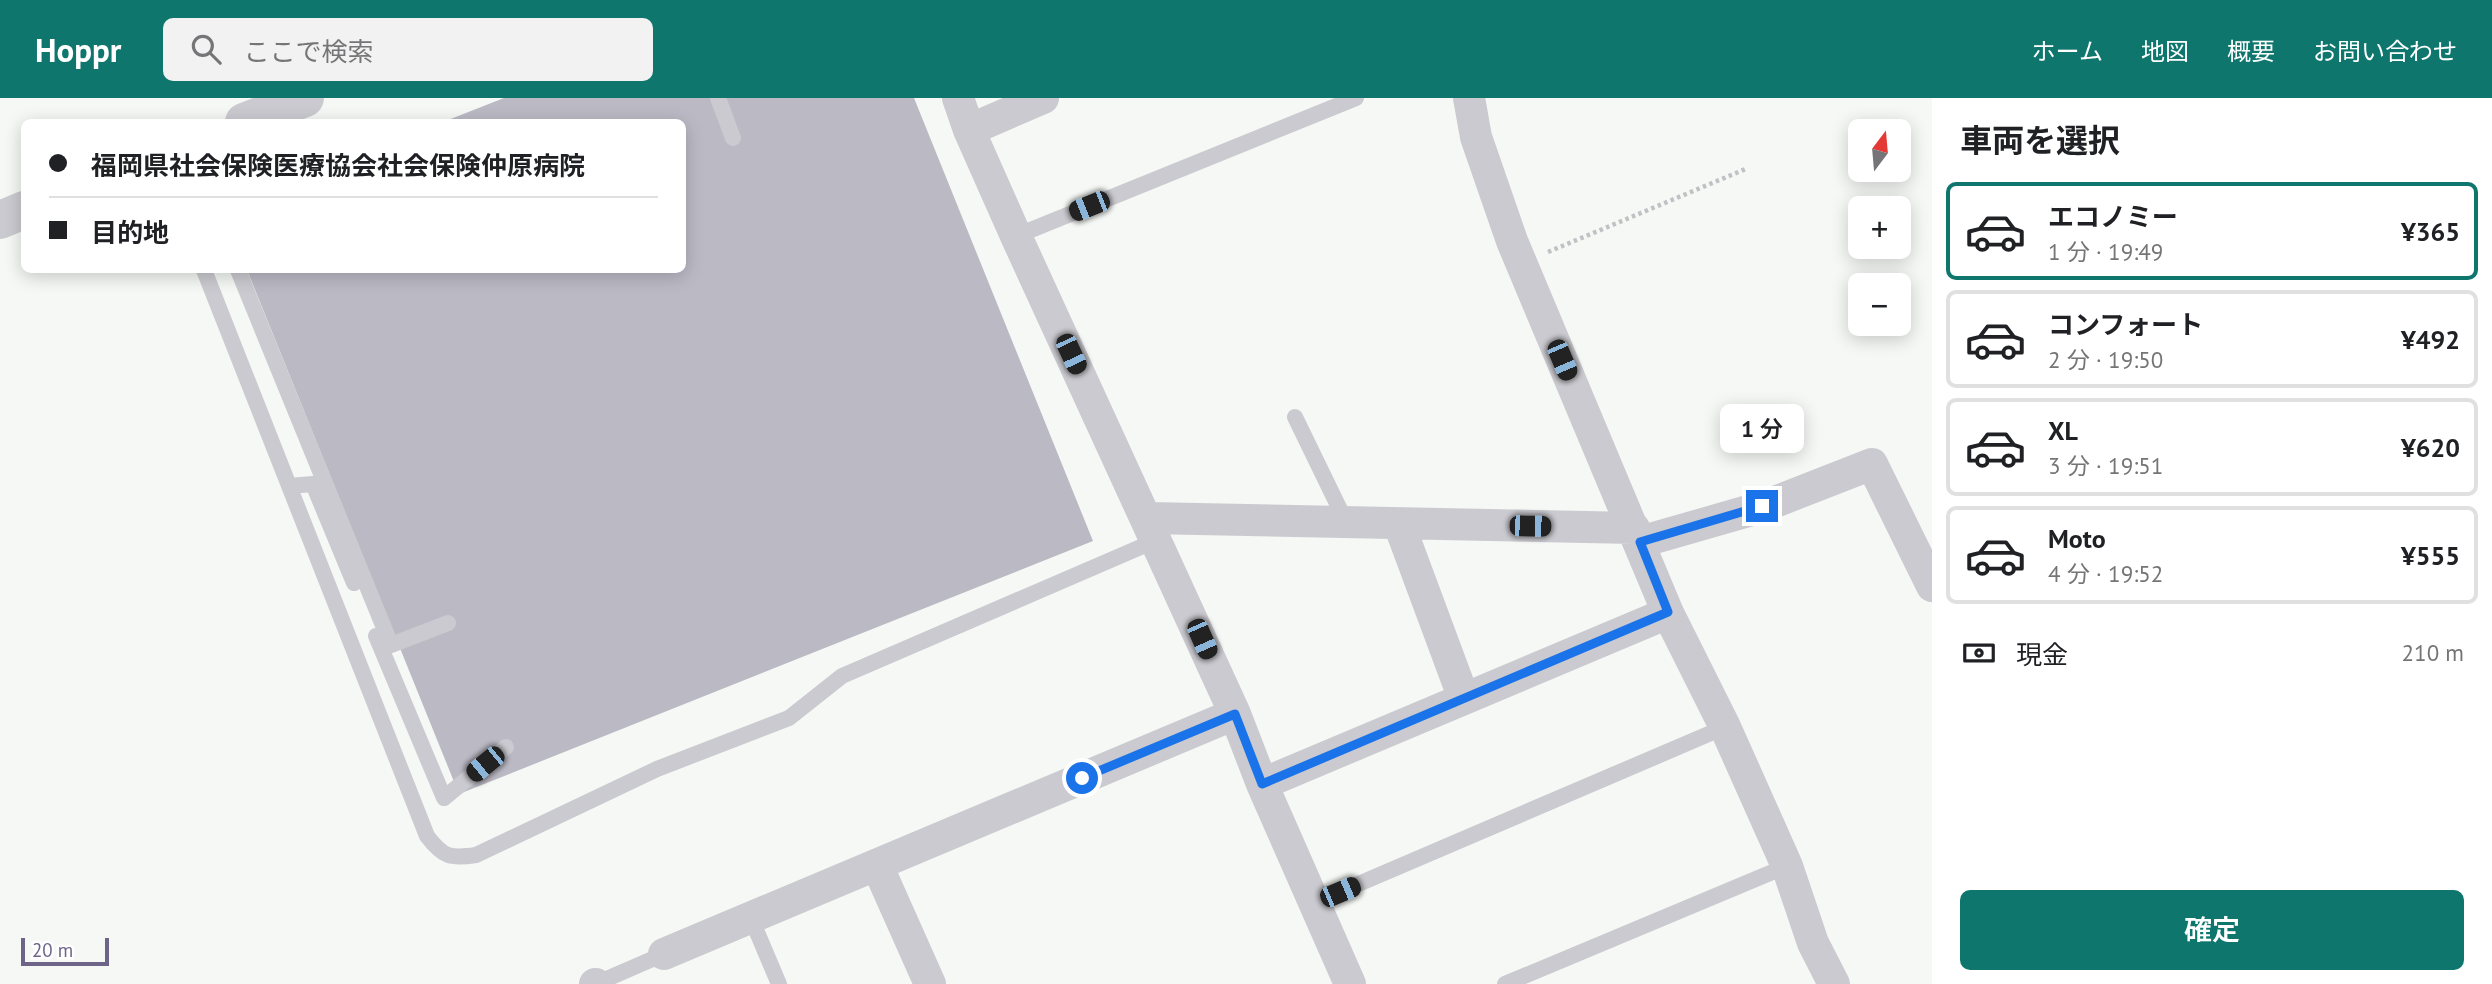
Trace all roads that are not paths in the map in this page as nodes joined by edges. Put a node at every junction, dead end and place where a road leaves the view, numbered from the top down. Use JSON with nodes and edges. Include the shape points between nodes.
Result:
{"nodes":[{"id":1,"x":305,"y":98,"type":"edge"},
{"id":2,"x":718,"y":98,"type":"edge"},
{"id":3,"x":958,"y":98,"type":"edge"},
{"id":4,"x":1043,"y":98,"type":"edge"},
{"id":5,"x":1356,"y":98,"type":"edge"},
{"id":6,"x":1469,"y":98,"type":"edge"},
{"id":7,"x":252,"y":119,"type":"edge"},
{"id":8,"x":969,"y":130,"type":"junction"},
{"id":9,"x":733,"y":138,"type":"dead end"},
{"id":10,"x":21,"y":211,"type":"edge"},
{"id":11,"x":0,"y":220,"type":"edge"},
{"id":12,"x":1016,"y":236,"type":"junction"},
{"id":13,"x":205,"y":273,"type":"edge"},
{"id":14,"x":240,"y":273,"type":"edge"},
{"id":15,"x":1295,"y":416,"type":"dead end"},
{"id":16,"x":289,"y":486,"type":"junction"},
{"id":17,"x":1346,"y":522,"type":"junction"},
{"id":18,"x":1399,"y":524,"type":"junction"},
{"id":19,"x":1152,"y":529,"type":"junction"},
{"id":20,"x":1637,"y":535,"type":"junction"},
{"id":21,"x":1932,"y":586,"type":"edge"},
{"id":22,"x":1668,"y":612,"type":"junction"},
{"id":23,"x":448,"y":623,"type":"dead end"},
{"id":24,"x":1464,"y":699,"type":"junction"},
{"id":25,"x":1235,"y":714,"type":"junction"},
{"id":26,"x":1725,"y":727,"type":"junction"},
{"id":27,"x":506,"y":747,"type":"dead end"},
{"id":28,"x":1262,"y":784,"type":"junction"},
{"id":29,"x":877,"y":865,"type":"junction"},
{"id":30,"x":1787,"y":866,"type":"junction"},
{"id":31,"x":1314,"y":904,"type":"junction"},
{"id":32,"x":751,"y":918,"type":"junction"},
{"id":33,"x":664,"y":954,"type":"joint"},
{"id":34,"x":595,"y":984,"type":"edge"},
{"id":35,"x":779,"y":984,"type":"edge"},
{"id":36,"x":930,"y":984,"type":"edge"},
{"id":37,"x":1350,"y":984,"type":"edge"},
{"id":38,"x":1505,"y":984,"type":"edge"},
{"id":39,"x":1834,"y":984,"type":"edge"}],
"edges":[{"from":1,"to":7,"type":"street"},
{"from":2,"to":9,"type":"lane"},
{"from":3,"to":8,"type":"street"},
{"from":4,"to":8,"type":"street"},
{"from":5,"to":12,"type":"lane"},
{"from":6,"to":20,"type":"street","via":[[1476,137],[1521,264]]},
{"from":8,"to":12,"type":"street"},
{"from":10,"to":11,"type":"street"},
{"from":12,"to":19,"type":"street"},
{"from":13,"to":16,"type":"lane"},
{"from":14,"to":23,"type":"lane","via":[[391,645]]},
{"from":15,"to":17,"type":"lane"},
{"from":16,"to":19,"type":"lane","via":[[427,836],[439,851],[455,858],[476,855],[657,769],[789,718],[842,676]]},
{"from":16,"to":27,"type":"lane","via":[[313,484],[444,797]]},
{"from":17,"to":18,"type":"street"},
{"from":17,"to":19,"type":"street"},
{"from":18,"to":20,"type":"street"},
{"from":18,"to":24,"type":"street"},
{"from":19,"to":25,"type":"street"},
{"from":20,"to":21,"type":"street","via":[[1762,506],[1872,464]]},
{"from":20,"to":22,"type":"street"},
{"from":22,"to":24,"type":"street"},
{"from":22,"to":26,"type":"street"},
{"from":24,"to":28,"type":"street"},
{"from":25,"to":28,"type":"street"},
{"from":25,"to":29,"type":"street"},
{"from":26,"to":30,"type":"street"},
{"from":26,"to":31,"type":"lane"},
{"from":28,"to":31,"type":"street"},
{"from":29,"to":32,"type":"street"},
{"from":29,"to":36,"type":"street"},
{"from":30,"to":38,"type":"lane"},
{"from":30,"to":39,"type":"street","via":[[1813,943]]},
{"from":31,"to":37,"type":"street"},
{"from":32,"to":33,"type":"street"},
{"from":32,"to":35,"type":"lane"},
{"from":33,"to":34,"type":"lane"}]}
